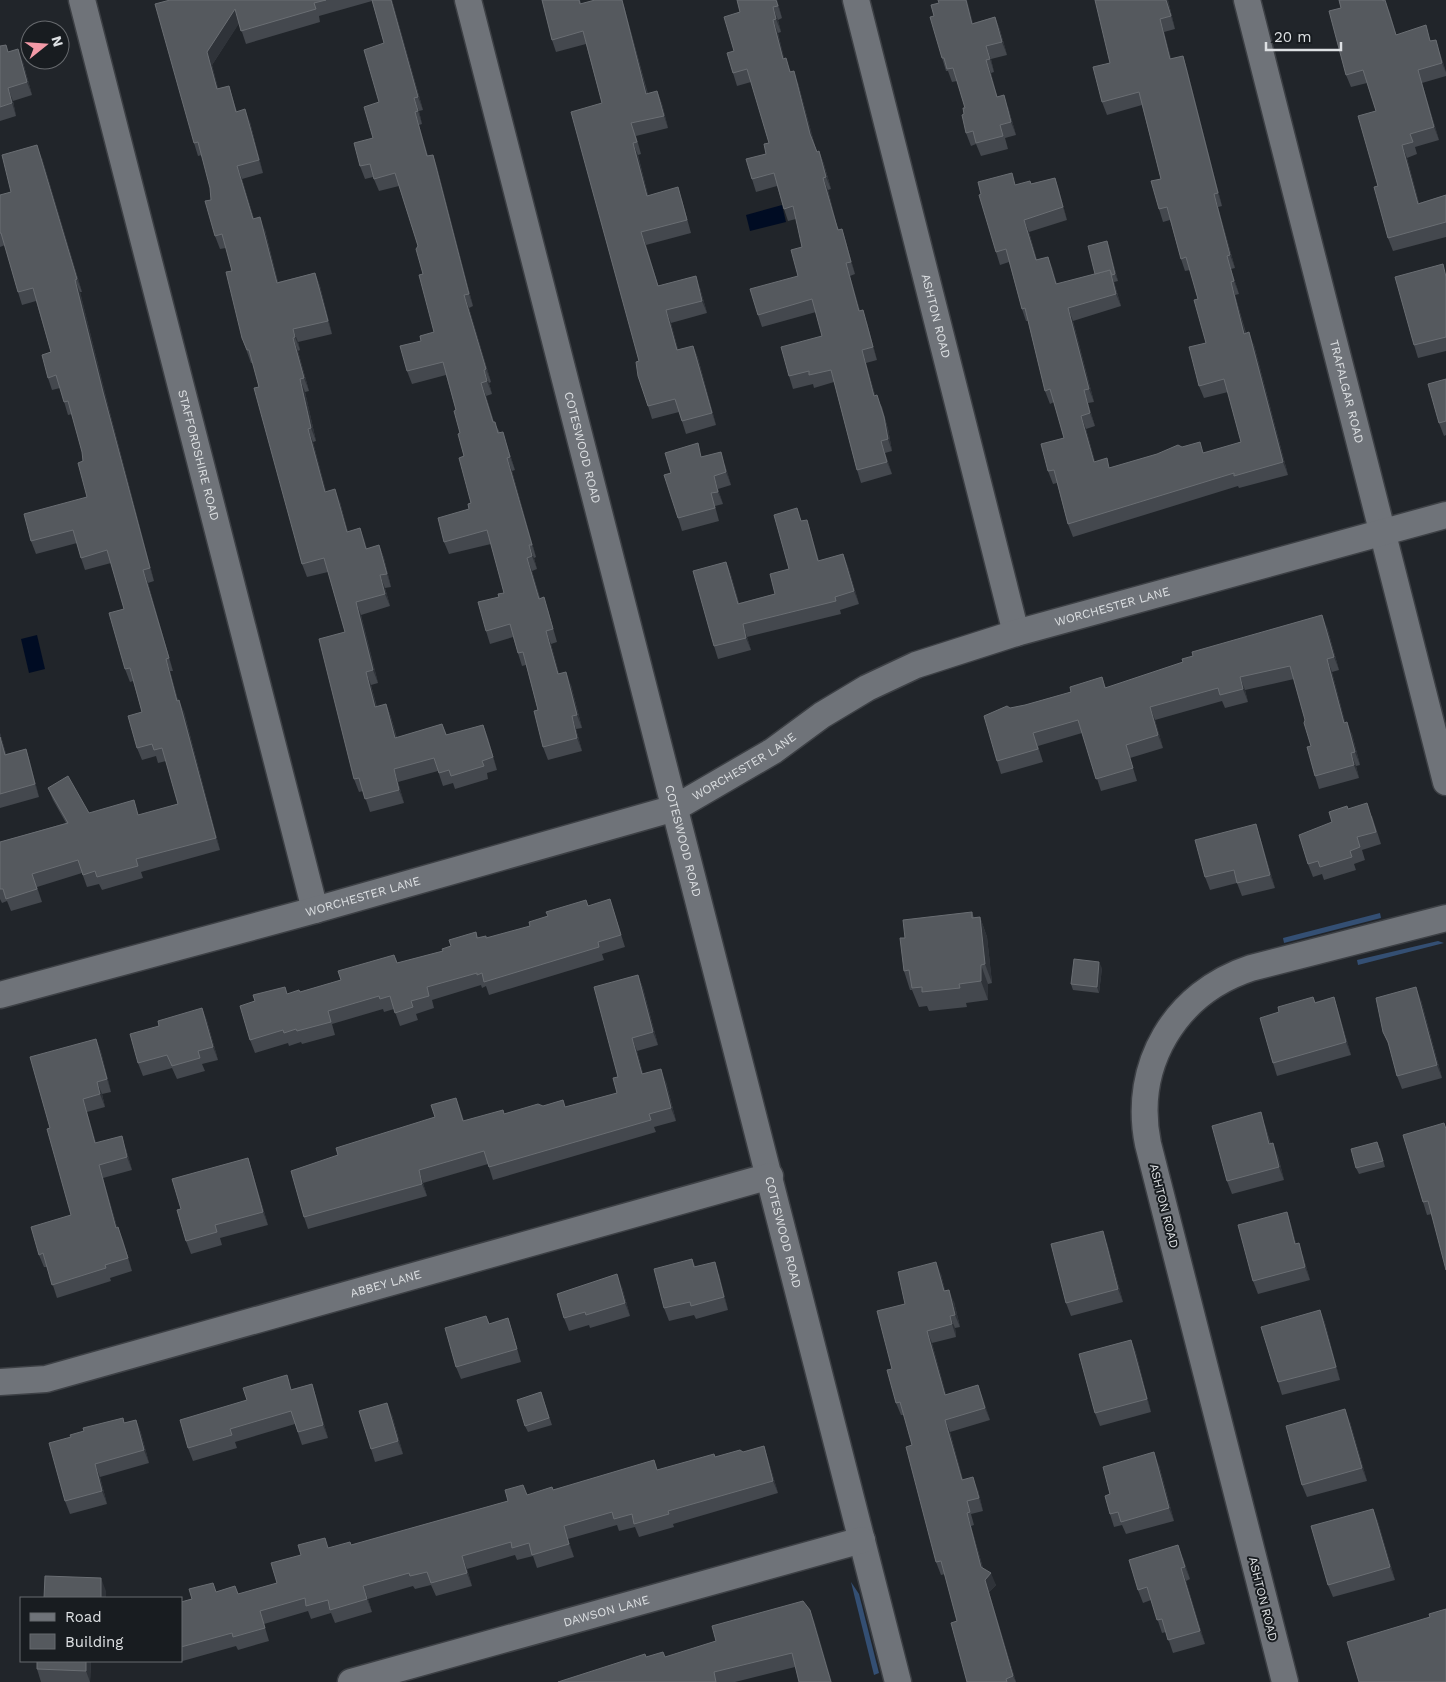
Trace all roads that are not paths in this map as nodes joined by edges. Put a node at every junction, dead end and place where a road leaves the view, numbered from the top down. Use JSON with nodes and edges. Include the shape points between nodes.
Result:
{"nodes":[{"id":1,"x":82,"y":0,"type":"edge"},
{"id":2,"x":468,"y":0,"type":"edge"},
{"id":3,"x":856,"y":0,"type":"edge"},
{"id":4,"x":1247,"y":0,"type":"edge"},
{"id":5,"x":1446,"y":515,"type":"edge"},
{"id":6,"x":1384,"y":532,"type":"junction"},
{"id":7,"x":1016,"y":633,"type":"junction"},
{"id":8,"x":1446,"y":782,"type":"edge"},
{"id":9,"x":675,"y":808,"type":"junction"},
{"id":10,"x":315,"y":910,"type":"junction"},
{"id":11,"x":1446,"y":918,"type":"edge"},
{"id":12,"x":0,"y":995,"type":"edge"},
{"id":13,"x":770,"y":1176,"type":"junction"},
{"id":14,"x":0,"y":1382,"type":"edge"},
{"id":15,"x":862,"y":1540,"type":"junction"},
{"id":16,"x":351,"y":1682,"type":"edge"},
{"id":17,"x":898,"y":1682,"type":"edge"},
{"id":18,"x":1285,"y":1682,"type":"edge"}],
"edges":[{"from":1,"to":10,"type":"street","name":"STAFFORDSHIRE ROAD"},
{"from":2,"to":9,"type":"street","name":"COTESWOOD ROAD"},
{"from":3,"to":7,"type":"street","name":"ASHTON ROAD"},
{"from":4,"to":6,"type":"street","name":"TRAFALGAR ROAD"},
{"from":5,"to":6,"type":"street","name":"WORCHESTER LANE"},
{"from":6,"to":7,"type":"street","name":"WORCHESTER LANE"},
{"from":6,"to":8,"type":"street","name":"TRAFALGAR ROAD"},
{"from":7,"to":9,"type":"street","name":"WORCHESTER LANE","via":[[916,664],[868,688],[822,715],[773,751]]},
{"from":9,"to":10,"type":"street","name":"WORCHESTER LANE"},
{"from":9,"to":13,"type":"street","name":"COTESWOOD ROAD"},
{"from":10,"to":12,"type":"street","name":"WORCHESTER LANE"},
{"from":11,"to":18,"type":"street","name":"ASHTON ROAD","via":[[1251,968],[1223,979],[1195,998],[1168,1029],[1154,1058],[1147,1083],[1144,1114],[1148,1144]]},
{"from":13,"to":14,"type":"street","name":"ABBEY LANE","via":[[46,1379]]},
{"from":13,"to":15,"type":"street","name":"COTESWOOD ROAD"},
{"from":15,"to":16,"type":"street","name":"DAWSON LANE"},
{"from":15,"to":17,"type":"street","name":"COTESWOOD ROAD"}]}
